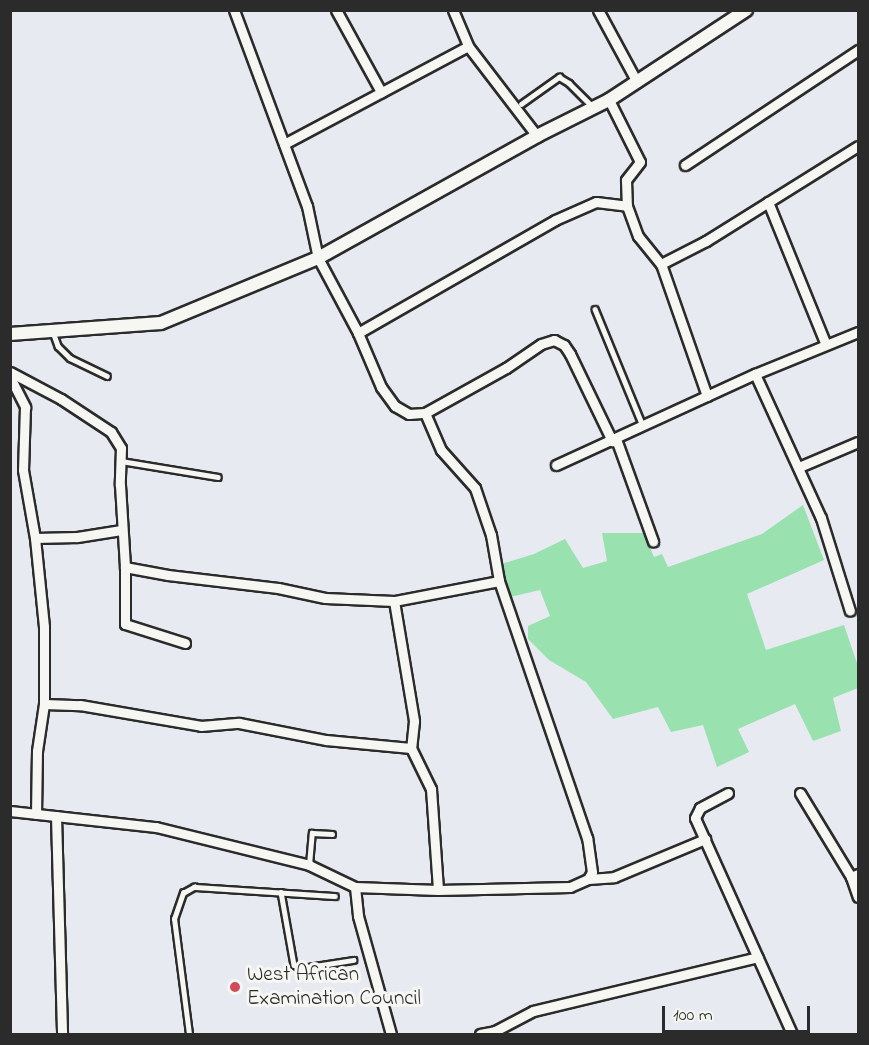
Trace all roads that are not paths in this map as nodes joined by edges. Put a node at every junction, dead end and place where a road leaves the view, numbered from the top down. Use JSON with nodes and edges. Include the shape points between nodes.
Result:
{"nodes":[{"id":1,"x":234,"y":10,"type":"edge"},
{"id":2,"x":336,"y":10,"type":"edge"},
{"id":3,"x":453,"y":10,"type":"edge"},
{"id":4,"x":598,"y":10,"type":"edge"},
{"id":5,"x":746,"y":10,"type":"edge"},
{"id":6,"x":468,"y":46,"type":"junction"},
{"id":7,"x":858,"y":52,"type":"edge"},
{"id":8,"x":638,"y":82,"type":"junction"},
{"id":9,"x":381,"y":92,"type":"junction"},
{"id":10,"x":609,"y":100,"type":"junction"},
{"id":11,"x":521,"y":104,"type":"dead end"},
{"id":12,"x":593,"y":108,"type":"junction"},
{"id":13,"x":537,"y":136,"type":"junction"},
{"id":14,"x":284,"y":144,"type":"junction"},
{"id":15,"x":858,"y":146,"type":"edge"},
{"id":16,"x":685,"y":165,"type":"dead end"},
{"id":17,"x":768,"y":202,"type":"junction"},
{"id":18,"x":627,"y":206,"type":"junction"},
{"id":19,"x":318,"y":258,"type":"junction"},
{"id":20,"x":661,"y":264,"type":"junction"},
{"id":21,"x":595,"y":309,"type":"dead end"},
{"id":22,"x":53,"y":332,"type":"junction"},
{"id":23,"x":858,"y":332,"type":"edge"},
{"id":24,"x":358,"y":333,"type":"junction"},
{"id":25,"x":10,"y":334,"type":"edge"},
{"id":26,"x":826,"y":345,"type":"junction"},
{"id":27,"x":10,"y":372,"type":"edge"},
{"id":28,"x":755,"y":374,"type":"junction"},
{"id":29,"x":107,"y":376,"type":"dead end"},
{"id":30,"x":10,"y":377,"type":"edge"},
{"id":31,"x":707,"y":396,"type":"junction"},
{"id":32,"x":425,"y":413,"type":"junction"},
{"id":33,"x":643,"y":426,"type":"junction"},
{"id":34,"x":614,"y":440,"type":"junction"},
{"id":35,"x":858,"y":442,"type":"edge"},
{"id":36,"x":121,"y":461,"type":"junction"},
{"id":37,"x":556,"y":465,"type":"dead end"},
{"id":38,"x":799,"y":467,"type":"junction"},
{"id":39,"x":218,"y":477,"type":"dead end"},
{"id":40,"x":121,"y":530,"type":"junction"},
{"id":41,"x":35,"y":538,"type":"junction"},
{"id":42,"x":653,"y":541,"type":"dead end"},
{"id":43,"x":125,"y":567,"type":"junction"},
{"id":44,"x":500,"y":581,"type":"junction"},
{"id":45,"x":394,"y":601,"type":"junction"},
{"id":46,"x":850,"y":610,"type":"dead end"},
{"id":47,"x":185,"y":643,"type":"dead end"},
{"id":48,"x":44,"y":704,"type":"junction"},
{"id":49,"x":411,"y":748,"type":"junction"},
{"id":50,"x":728,"y":793,"type":"dead end"},
{"id":51,"x":800,"y":793,"type":"dead end"},
{"id":52,"x":10,"y":811,"type":"edge"},
{"id":53,"x":36,"y":814,"type":"junction"},
{"id":54,"x":56,"y":816,"type":"junction"},
{"id":55,"x":332,"y":834,"type":"dead end"},
{"id":56,"x":705,"y":840,"type":"junction"},
{"id":57,"x":309,"y":865,"type":"junction"},
{"id":58,"x":855,"y":875,"type":"edge"},
{"id":59,"x":588,"y":879,"type":"junction"},
{"id":60,"x":355,"y":887,"type":"junction"},
{"id":61,"x":438,"y":890,"type":"junction"},
{"id":62,"x":281,"y":892,"type":"junction"},
{"id":63,"x":335,"y":896,"type":"dead end"},
{"id":64,"x":858,"y":897,"type":"edge"},
{"id":65,"x":758,"y":957,"type":"junction"},
{"id":66,"x":352,"y":960,"type":"dead end"},
{"id":67,"x":495,"y":1033,"type":"edge"},
{"id":68,"x":62,"y":1035,"type":"edge"},
{"id":69,"x":189,"y":1035,"type":"edge"},
{"id":70,"x":390,"y":1035,"type":"edge"},
{"id":71,"x":480,"y":1035,"type":"edge"},
{"id":72,"x":792,"y":1035,"type":"edge"}],
"edges":[{"from":1,"to":14,"type":"street"},
{"from":2,"to":9,"type":"street"},
{"from":3,"to":6,"type":"street"},
{"from":4,"to":8,"type":"street"},
{"from":5,"to":8,"type":"street"},
{"from":6,"to":9,"type":"street"},
{"from":6,"to":13,"type":"street"},
{"from":7,"to":16,"type":"street"},
{"from":8,"to":10,"type":"street"},
{"from":9,"to":14,"type":"street"},
{"from":10,"to":12,"type":"street"},
{"from":10,"to":18,"type":"street","via":[[640,162],[626,180]]},
{"from":11,"to":12,"type":"lane","via":[[559,77]]},
{"from":12,"to":13,"type":"street"},
{"from":13,"to":19,"type":"street"},
{"from":14,"to":19,"type":"street","via":[[307,206]]},
{"from":15,"to":17,"type":"street"},
{"from":17,"to":20,"type":"street"},
{"from":17,"to":26,"type":"street"},
{"from":18,"to":20,"type":"street","via":[[638,236]]},
{"from":18,"to":24,"type":"street","via":[[596,202],[555,220]]},
{"from":19,"to":22,"type":"street","via":[[161,323]]},
{"from":19,"to":24,"type":"street"},
{"from":20,"to":31,"type":"street"},
{"from":21,"to":33,"type":"lane"},
{"from":22,"to":25,"type":"street"},
{"from":22,"to":29,"type":"lane","via":[[58,346],[70,358]]},
{"from":23,"to":26,"type":"street"},
{"from":24,"to":32,"type":"street","via":[[381,387],[395,406],[408,414]]},
{"from":26,"to":28,"type":"street"},
{"from":27,"to":36,"type":"street","via":[[111,432],[121,448]]},
{"from":28,"to":31,"type":"street"},
{"from":28,"to":38,"type":"street"},
{"from":30,"to":41,"type":"street","via":[[25,406],[23,470]]},
{"from":31,"to":33,"type":"street"},
{"from":32,"to":34,"type":"street","via":[[554,340],[570,354]]},
{"from":32,"to":44,"type":"street","via":[[441,450],[475,488]]},
{"from":33,"to":34,"type":"street"},
{"from":34,"to":37,"type":"street"},
{"from":34,"to":42,"type":"street"},
{"from":35,"to":38,"type":"street"},
{"from":36,"to":39,"type":"lane"},
{"from":36,"to":40,"type":"street"},
{"from":38,"to":46,"type":"street","via":[[821,518]]},
{"from":40,"to":41,"type":"street"},
{"from":40,"to":43,"type":"street"},
{"from":41,"to":48,"type":"street","via":[[44,627]]},
{"from":43,"to":45,"type":"street","via":[[325,598]]},
{"from":43,"to":47,"type":"street","via":[[125,624]]},
{"from":44,"to":45,"type":"street"},
{"from":44,"to":59,"type":"street","via":[[587,838],[592,872]]},
{"from":45,"to":49,"type":"street","via":[[414,721]]},
{"from":48,"to":49,"type":"street","via":[[80,705],[201,726],[239,723],[326,740]]},
{"from":48,"to":53,"type":"street","via":[[37,752]]},
{"from":49,"to":61,"type":"street","via":[[431,789]]},
{"from":50,"to":56,"type":"street","via":[[700,808],[695,818]]},
{"from":51,"to":58,"type":"street"},
{"from":52,"to":53,"type":"street"},
{"from":53,"to":54,"type":"street"},
{"from":54,"to":57,"type":"street","via":[[156,827]]},
{"from":54,"to":68,"type":"street"},
{"from":55,"to":57,"type":"lane","via":[[312,833]]},
{"from":56,"to":59,"type":"street","via":[[614,878]]},
{"from":56,"to":65,"type":"street"},
{"from":57,"to":60,"type":"street"},
{"from":58,"to":64,"type":"street"},
{"from":59,"to":61,"type":"street","via":[[570,886]]},
{"from":60,"to":61,"type":"street"},
{"from":60,"to":70,"type":"street","via":[[358,916]]},
{"from":62,"to":63,"type":"lane"},
{"from":62,"to":66,"type":"lane","via":[[294,965],[302,968]]},
{"from":62,"to":69,"type":"lane","via":[[194,887],[183,893],[174,919]]},
{"from":65,"to":67,"type":"street","via":[[533,1011]]},
{"from":65,"to":72,"type":"street"},
{"from":67,"to":71,"type":"street"}]}
